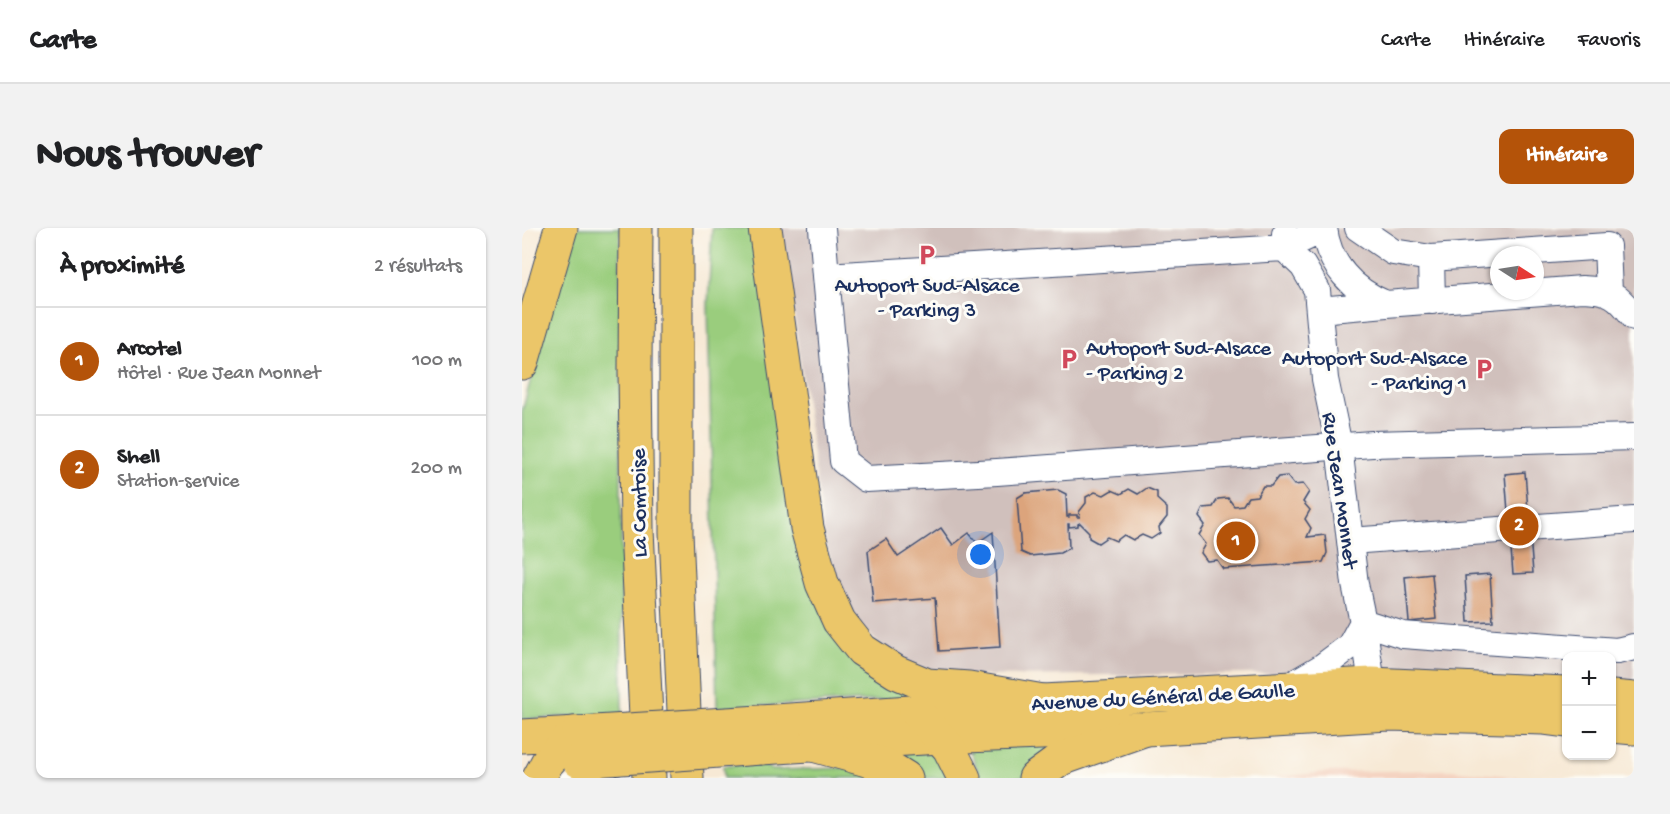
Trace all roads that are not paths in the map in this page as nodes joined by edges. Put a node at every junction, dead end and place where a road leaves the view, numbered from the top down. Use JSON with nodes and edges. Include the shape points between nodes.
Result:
{"nodes":[{"id":1,"x":561,"y":228,"type":"edge"},
{"id":2,"x":636,"y":228,"type":"edge"},
{"id":3,"x":676,"y":228,"type":"edge"},
{"id":4,"x":765,"y":228,"type":"edge"},
{"id":5,"x":822,"y":228,"type":"edge"},
{"id":6,"x":1358,"y":228,"type":"edge"},
{"id":7,"x":1324,"y":229,"type":"edge"},
{"id":8,"x":1284,"y":238,"type":"edge"},
{"id":9,"x":1431,"y":258,"type":"junction"},
{"id":10,"x":826,"y":276,"type":"junction"},
{"id":11,"x":1609,"y":292,"type":"junction"},
{"id":12,"x":1432,"y":301,"type":"junction"},
{"id":13,"x":1386,"y":304,"type":"junction"},
{"id":14,"x":1319,"y":310,"type":"junction"},
{"id":15,"x":1634,"y":317,"type":"edge"},
{"id":16,"x":522,"y":363,"type":"edge"},
{"id":17,"x":1634,"y":437,"type":"edge"},
{"id":18,"x":1339,"y":446,"type":"junction"},
{"id":19,"x":1634,"y":520,"type":"edge"},
{"id":20,"x":1350,"y":541,"type":"junction"},
{"id":21,"x":1363,"y":622,"type":"junction"},
{"id":22,"x":1634,"y":646,"type":"edge"},
{"id":23,"x":1372,"y":684,"type":"junction"},
{"id":24,"x":1286,"y":688,"type":"junction"},
{"id":25,"x":1562,"y":693,"type":"edge"},
{"id":26,"x":1616,"y":697,"type":"edge"},
{"id":27,"x":1634,"y":699,"type":"edge"},
{"id":28,"x":1043,"y":701,"type":"junction"},
{"id":29,"x":916,"y":711,"type":"junction"},
{"id":30,"x":1388,"y":714,"type":"junction"},
{"id":31,"x":1562,"y":720,"type":"edge"},
{"id":32,"x":1616,"y":726,"type":"edge"},
{"id":33,"x":1634,"y":728,"type":"edge"},
{"id":34,"x":1146,"y":729,"type":"junction"},
{"id":35,"x":760,"y":735,"type":"junction"},
{"id":36,"x":522,"y":736,"type":"edge"},
{"id":37,"x":940,"y":737,"type":"junction"},
{"id":38,"x":813,"y":745,"type":"junction"},
{"id":39,"x":557,"y":755,"type":"edge"},
{"id":40,"x":649,"y":778,"type":"edge"},
{"id":41,"x":687,"y":778,"type":"edge"},
{"id":42,"x":906,"y":778,"type":"edge"},
{"id":43,"x":964,"y":778,"type":"edge"},
{"id":44,"x":1035,"y":778,"type":"edge"}],
"edges":[{"from":1,"to":16,"type":"main road"},
{"from":2,"to":40,"type":"main road","name":"La Comtoise","via":[[637,530]]},
{"from":3,"to":41,"type":"main road","name":"La Comtoise","via":[[676,533]]},
{"from":4,"to":28,"type":"main road","via":[[807,528],[822,583],[839,621],[862,650],[896,672],[927,685]]},
{"from":5,"to":10,"type":"street"},
{"from":6,"to":9,"type":"street","via":[[1393,252]]},
{"from":7,"to":8,"type":"street"},
{"from":7,"to":13,"type":"street","via":[[1334,261],[1349,281]]},
{"from":8,"to":10,"type":"street"},
{"from":8,"to":14,"type":"street","name":"Rue Jean Monnet","via":[[1312,278]]},
{"from":9,"to":11,"type":"street","via":[[1607,246]]},
{"from":9,"to":12,"type":"street"},
{"from":10,"to":18,"type":"street","via":[[843,461],[866,479]]},
{"from":11,"to":12,"type":"street","via":[[1581,289]]},
{"from":11,"to":15,"type":"street"},
{"from":12,"to":13,"type":"street"},
{"from":13,"to":14,"type":"street"},
{"from":14,"to":18,"type":"street","name":"Rue Jean Monnet","via":[[1324,379]]},
{"from":17,"to":18,"type":"street"},
{"from":18,"to":20,"type":"street","name":"Rue Jean Monnet"},
{"from":19,"to":20,"type":"street"},
{"from":20,"to":21,"type":"street","name":"Rue Jean Monnet"},
{"from":21,"to":22,"type":"street","via":[[1403,635],[1617,651]]},
{"from":21,"to":23,"type":"street","name":"Rue Jean Monnet"},
{"from":21,"to":24,"type":"street","via":[[1350,646]]},
{"from":23,"to":24,"type":"main road","name":"Avenue du Général de Gaulle"},
{"from":23,"to":25,"type":"main road","name":"Avenue du Général de Gaulle"},
{"from":23,"to":30,"type":"street","name":"Rue Jean Monnet"},
{"from":24,"to":28,"type":"main road","name":"Avenue du Général de Gaulle"},
{"from":26,"to":27,"type":"main road"},
{"from":28,"to":29,"type":"main road","name":"Avenue du Général de Gaulle"},
{"from":29,"to":35,"type":"main road","name":"Avenue du Général de Gaulle"},
{"from":29,"to":37,"type":"main road"},
{"from":30,"to":31,"type":"main road","name":"Avenue du Général de Gaulle"},
{"from":30,"to":34,"type":"main road","name":"Avenue du Général de Gaulle"},
{"from":32,"to":33,"type":"main road"},
{"from":34,"to":37,"type":"main road","name":"Avenue du Général de Gaulle"},
{"from":34,"to":44,"type":"main road","via":[[1061,759]]},
{"from":35,"to":38,"type":"main road","name":"Avenue du Général de Gaulle"},
{"from":35,"to":39,"type":"main road","bridge":true},
{"from":36,"to":39,"type":"main road"},
{"from":37,"to":38,"type":"main road","name":"Avenue du Général de Gaulle"},
{"from":37,"to":43,"type":"main road"},
{"from":38,"to":42,"type":"main road","via":[[885,765]]}]}
